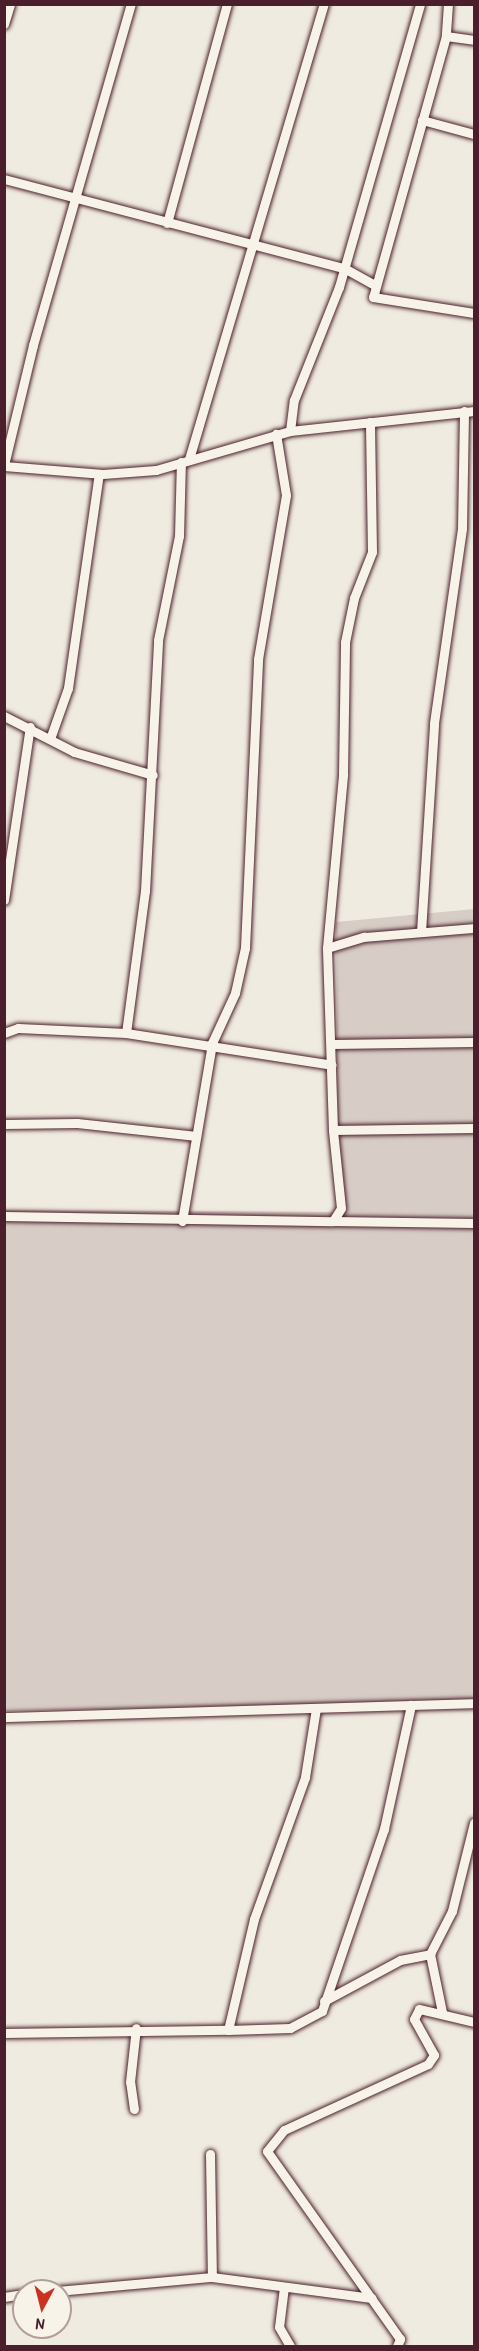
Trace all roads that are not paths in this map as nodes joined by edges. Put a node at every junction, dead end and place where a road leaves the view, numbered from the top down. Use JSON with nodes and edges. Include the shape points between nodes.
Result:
{"nodes":[{"id":1,"x":10,"y":4,"type":"edge"},
{"id":2,"x":130,"y":4,"type":"edge"},
{"id":3,"x":227,"y":4,"type":"edge"},
{"id":4,"x":324,"y":4,"type":"edge"},
{"id":5,"x":420,"y":4,"type":"edge"},
{"id":6,"x":448,"y":4,"type":"edge"},
{"id":7,"x":4,"y":24,"type":"edge"},
{"id":8,"x":446,"y":36,"type":"junction"},
{"id":9,"x":474,"y":40,"type":"edge"},
{"id":10,"x":422,"y":120,"type":"junction"},
{"id":11,"x":474,"y":134,"type":"edge"},
{"id":12,"x":4,"y":179,"type":"edge"},
{"id":13,"x":78,"y":199,"type":"junction"},
{"id":14,"x":167,"y":223,"type":"junction"},
{"id":15,"x":255,"y":245,"type":"junction"},
{"id":16,"x":344,"y":268,"type":"junction"},
{"id":17,"x":375,"y":285,"type":"junction"},
{"id":18,"x":474,"y":313,"type":"edge"},
{"id":19,"x":464,"y":411,"type":"junction"},
{"id":20,"x":474,"y":411,"type":"edge"},
{"id":21,"x":370,"y":422,"type":"junction"},
{"id":22,"x":290,"y":431,"type":"junction"},
{"id":23,"x":276,"y":434,"type":"junction"},
{"id":24,"x":185,"y":460,"type":"junction"},
{"id":25,"x":4,"y":465,"type":"edge"},
{"id":26,"x":99,"y":474,"type":"junction"},
{"id":27,"x":4,"y":717,"type":"edge"},
{"id":28,"x":30,"y":727,"type":"junction"},
{"id":29,"x":51,"y":736,"type":"junction"},
{"id":30,"x":153,"y":775,"type":"junction"},
{"id":31,"x":4,"y":900,"type":"edge"},
{"id":32,"x":474,"y":927,"type":"edge"},
{"id":33,"x":421,"y":932,"type":"junction"},
{"id":34,"x":327,"y":948,"type":"junction"},
{"id":35,"x":4,"y":1033,"type":"edge"},
{"id":36,"x":126,"y":1033,"type":"junction"},
{"id":37,"x":474,"y":1042,"type":"edge"},
{"id":38,"x":212,"y":1043,"type":"junction"},
{"id":39,"x":332,"y":1044,"type":"junction"},
{"id":40,"x":332,"y":1065,"type":"junction"},
{"id":41,"x":4,"y":1124,"type":"edge"},
{"id":42,"x":474,"y":1128,"type":"edge"},
{"id":43,"x":333,"y":1130,"type":"junction"},
{"id":44,"x":196,"y":1136,"type":"junction"},
{"id":45,"x":4,"y":1216,"type":"edge"},
{"id":46,"x":182,"y":1221,"type":"junction"},
{"id":47,"x":333,"y":1221,"type":"junction"},
{"id":48,"x":474,"y":1223,"type":"edge"},
{"id":49,"x":474,"y":1703,"type":"edge"},
{"id":50,"x":411,"y":1705,"type":"junction"},
{"id":51,"x":316,"y":1708,"type":"junction"},
{"id":52,"x":4,"y":1717,"type":"edge"},
{"id":53,"x":474,"y":1823,"type":"edge"},
{"id":54,"x":430,"y":1954,"type":"junction"},
{"id":55,"x":325,"y":2005,"type":"junction"},
{"id":56,"x":442,"y":2012,"type":"junction"},
{"id":57,"x":474,"y":2022,"type":"edge"},
{"id":58,"x":136,"y":2028,"type":"junction"},
{"id":59,"x":228,"y":2030,"type":"junction"},
{"id":60,"x":4,"y":2033,"type":"edge"},
{"id":61,"x":134,"y":2109,"type":"dead end"},
{"id":62,"x":210,"y":2154,"type":"dead end"},
{"id":63,"x":212,"y":2277,"type":"junction"},
{"id":64,"x":284,"y":2287,"type":"junction"},
{"id":65,"x":72,"y":2290,"type":"edge"},
{"id":66,"x":372,"y":2298,"type":"junction"},
{"id":67,"x":290,"y":2346,"type":"edge"},
{"id":68,"x":397,"y":2346,"type":"edge"}],
"edges":[{"from":1,"to":7,"type":"street"},
{"from":2,"to":13,"type":"street"},
{"from":3,"to":14,"type":"street"},
{"from":4,"to":15,"type":"street"},
{"from":5,"to":16,"type":"street"},
{"from":6,"to":8,"type":"street"},
{"from":8,"to":9,"type":"street"},
{"from":8,"to":10,"type":"street"},
{"from":10,"to":11,"type":"street"},
{"from":10,"to":17,"type":"street"},
{"from":12,"to":13,"type":"street"},
{"from":13,"to":14,"type":"street"},
{"from":13,"to":25,"type":"street","via":[[33,345]]},
{"from":14,"to":15,"type":"street"},
{"from":15,"to":16,"type":"street"},
{"from":15,"to":24,"type":"street"},
{"from":16,"to":17,"type":"street"},
{"from":16,"to":22,"type":"street","via":[[294,400]]},
{"from":17,"to":18,"type":"street","via":[[373,297],[379,301]]},
{"from":19,"to":20,"type":"street"},
{"from":19,"to":21,"type":"street"},
{"from":19,"to":33,"type":"street","via":[[462,528],[434,723]]},
{"from":21,"to":22,"type":"street"},
{"from":21,"to":34,"type":"street","via":[[373,542],[345,642],[342,774]]},
{"from":22,"to":23,"type":"street"},
{"from":23,"to":24,"type":"street"},
{"from":23,"to":38,"type":"street","via":[[285,495],[258,659],[245,948],[235,993]]},
{"from":24,"to":26,"type":"street"},
{"from":24,"to":30,"type":"street","via":[[179,536],[158,640]]},
{"from":25,"to":26,"type":"street"},
{"from":26,"to":29,"type":"street","via":[[68,688]]},
{"from":27,"to":28,"type":"street"},
{"from":28,"to":29,"type":"street"},
{"from":28,"to":31,"type":"street"},
{"from":29,"to":30,"type":"street","via":[[74,752]]},
{"from":30,"to":36,"type":"street"},
{"from":32,"to":33,"type":"street"},
{"from":33,"to":34,"type":"street"},
{"from":34,"to":39,"type":"street"},
{"from":35,"to":36,"type":"street","via":[[18,1028]]},
{"from":36,"to":38,"type":"street"},
{"from":37,"to":39,"type":"street"},
{"from":38,"to":40,"type":"street"},
{"from":38,"to":44,"type":"street"},
{"from":39,"to":40,"type":"street"},
{"from":40,"to":43,"type":"street"},
{"from":41,"to":44,"type":"street","via":[[77,1124]]},
{"from":42,"to":43,"type":"street"},
{"from":43,"to":47,"type":"street","via":[[341,1208]]},
{"from":44,"to":46,"type":"street"},
{"from":45,"to":46,"type":"street"},
{"from":46,"to":47,"type":"street"},
{"from":47,"to":48,"type":"street"},
{"from":49,"to":50,"type":"street"},
{"from":50,"to":51,"type":"street"},
{"from":50,"to":55,"type":"street","via":[[384,1829]]},
{"from":51,"to":52,"type":"street"},
{"from":51,"to":59,"type":"street","via":[[305,1777],[255,1919]]},
{"from":53,"to":54,"type":"street","via":[[452,1911]]},
{"from":54,"to":55,"type":"street","via":[[399,1960]]},
{"from":54,"to":56,"type":"street"},
{"from":55,"to":59,"type":"street","via":[[290,2028]]},
{"from":56,"to":57,"type":"street"},
{"from":56,"to":66,"type":"street","via":[[429,2008],[414,2012],[431,2043],[434,2055],[428,2064],[284,2130],[267,2151]]},
{"from":58,"to":59,"type":"street"},
{"from":58,"to":60,"type":"street"},
{"from":58,"to":61,"type":"street","via":[[130,2082]]},
{"from":62,"to":63,"type":"street"},
{"from":63,"to":64,"type":"street"},
{"from":63,"to":65,"type":"street"},
{"from":64,"to":66,"type":"street"},
{"from":64,"to":67,"type":"street","via":[[279,2327]]},
{"from":66,"to":68,"type":"street","via":[[400,2339]]}]}
